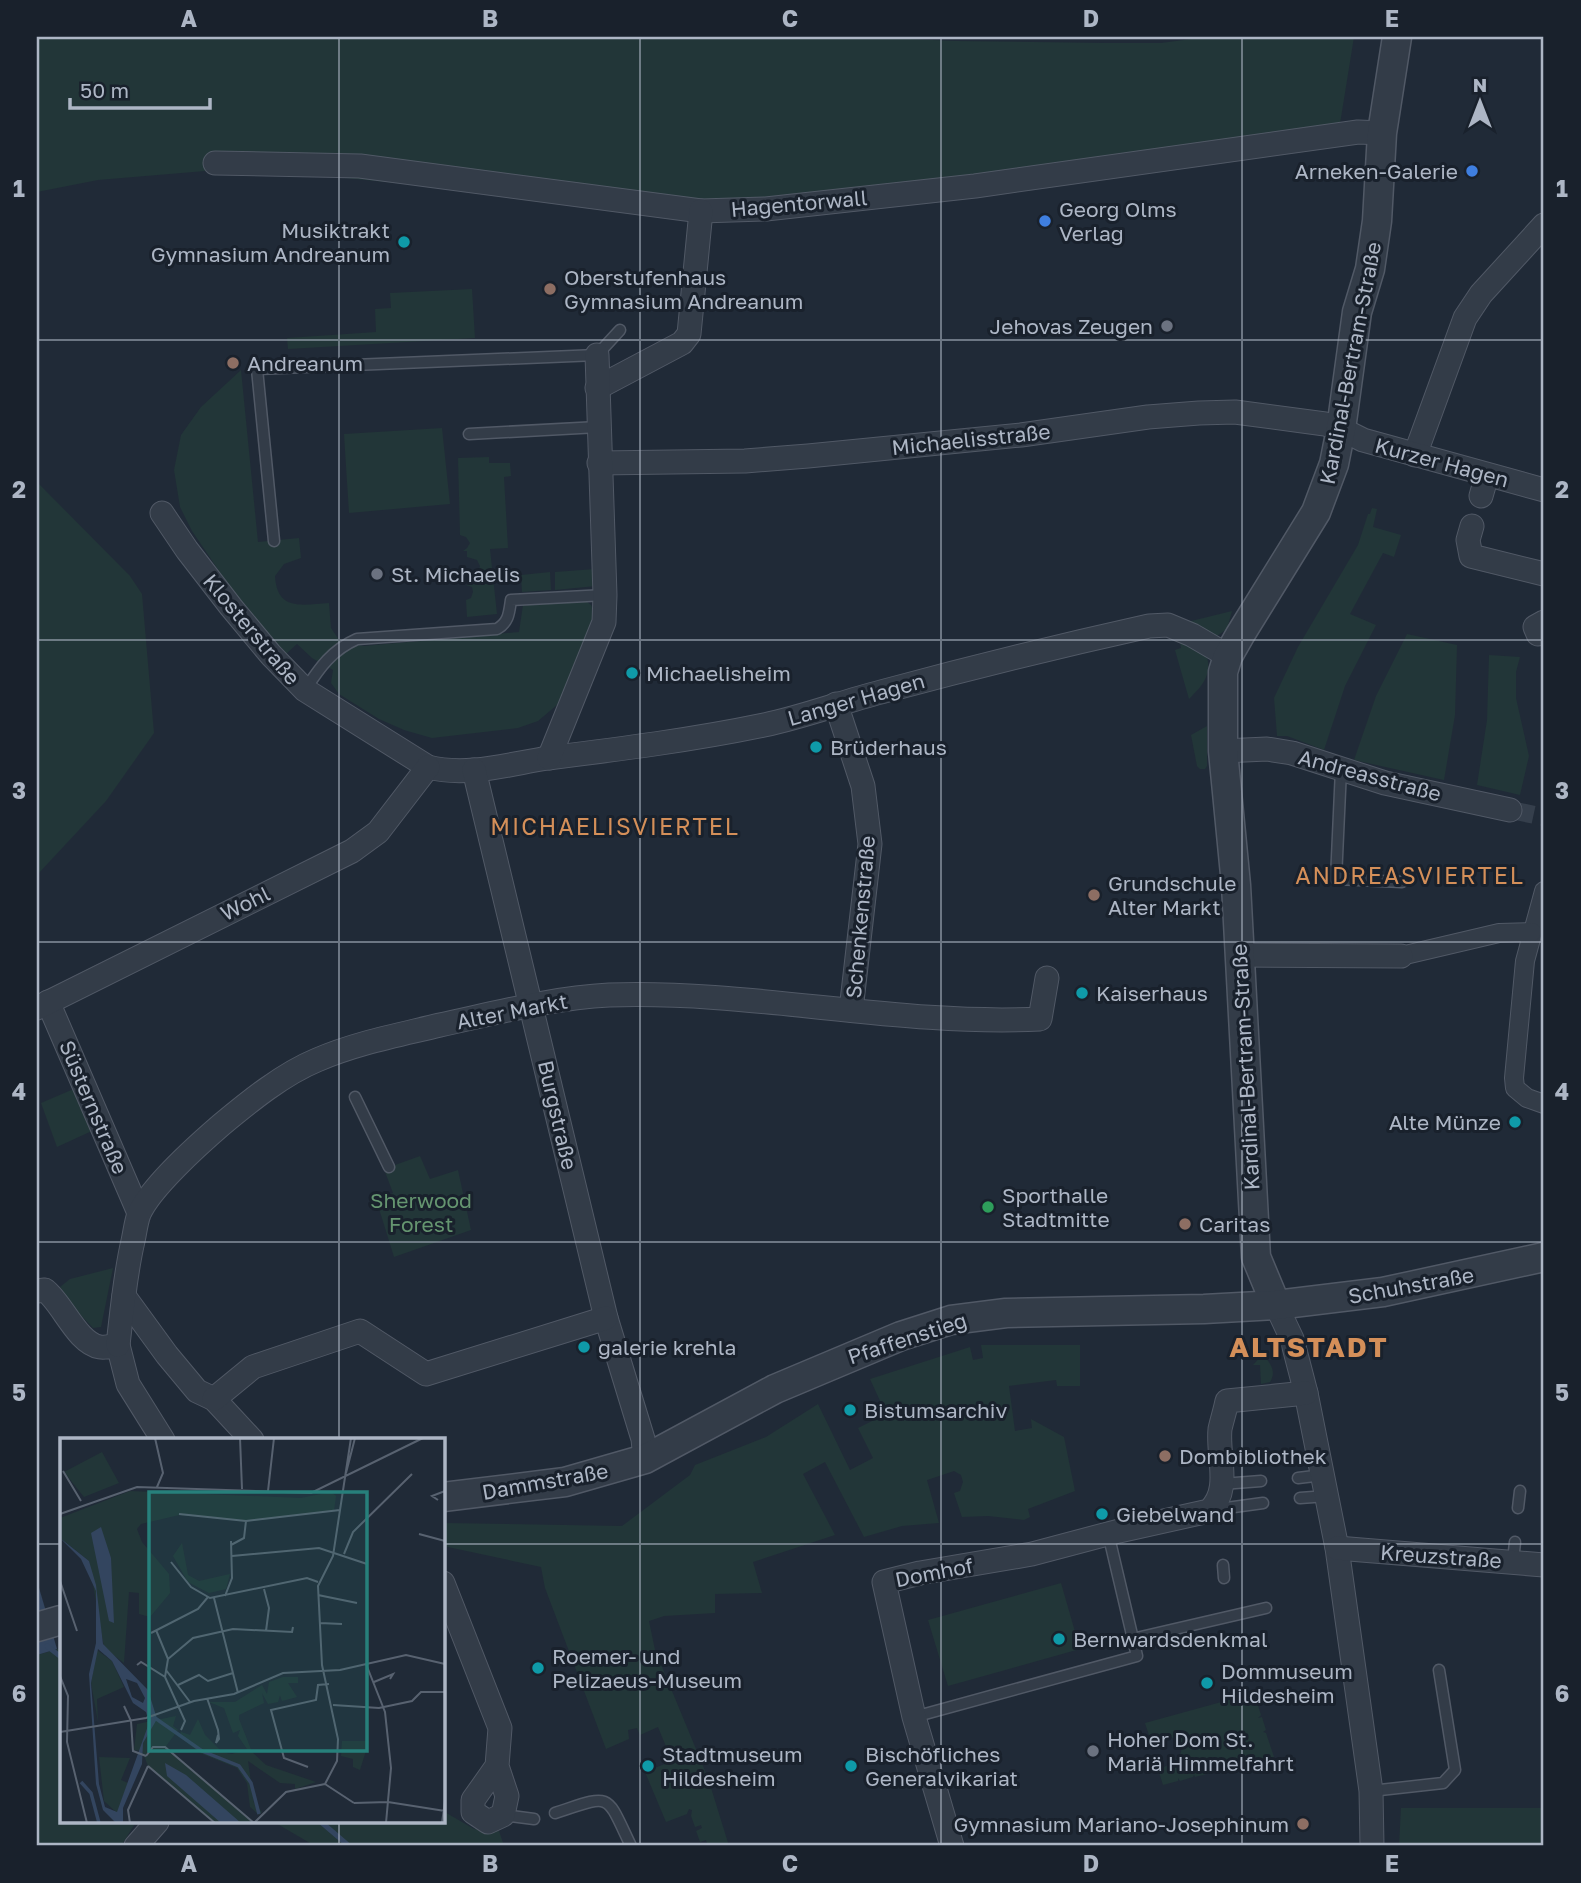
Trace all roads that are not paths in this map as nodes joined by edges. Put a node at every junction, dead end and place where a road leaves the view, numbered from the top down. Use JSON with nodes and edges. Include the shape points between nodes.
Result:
{"nodes":[{"id":1,"x":1392,"y":45,"type":"edge"},
{"id":2,"x":1382,"y":133,"type":"junction"},
{"id":3,"x":215,"y":163,"type":"dead end"},
{"id":4,"x":701,"y":211,"type":"junction"},
{"id":5,"x":1544,"y":225,"type":"edge"},
{"id":6,"x":620,"y":330,"type":"dead end"},
{"id":7,"x":597,"y":355,"type":"junction"},
{"id":8,"x":597,"y":388,"type":"junction"},
{"id":9,"x":598,"y":427,"type":"junction"},
{"id":10,"x":1341,"y":429,"type":"junction"},
{"id":11,"x":470,"y":434,"type":"dead end"},
{"id":12,"x":1415,"y":455,"type":"junction"},
{"id":13,"x":599,"y":463,"type":"junction"},
{"id":14,"x":1544,"y":490,"type":"edge"},
{"id":15,"x":163,"y":513,"type":"dead end"},
{"id":16,"x":1472,"y":526,"type":"dead end"},
{"id":17,"x":274,"y":541,"type":"dead end"},
{"id":18,"x":1544,"y":574,"type":"edge"},
{"id":19,"x":605,"y":595,"type":"junction"},
{"id":20,"x":1228,"y":656,"type":"junction"},
{"id":21,"x":305,"y":690,"type":"junction"},
{"id":22,"x":836,"y":704,"type":"junction"},
{"id":23,"x":1223,"y":751,"type":"junction"},
{"id":24,"x":549,"y":758,"type":"junction"},
{"id":25,"x":428,"y":767,"type":"junction"},
{"id":26,"x":1341,"y":769,"type":"junction"},
{"id":27,"x":474,"y":770,"type":"junction"},
{"id":28,"x":1513,"y":811,"type":"tunnel mouth"},
{"id":29,"x":1402,"y":882,"type":"dead end"},
{"id":30,"x":1544,"y":891,"type":"edge"},
{"id":31,"x":1532,"y":932,"type":"junction"},
{"id":32,"x":1239,"y":955,"type":"junction"},
{"id":33,"x":1401,"y":957,"type":"joint"},
{"id":34,"x":1047,"y":978,"type":"dead end"},
{"id":35,"x":532,"y":1004,"type":"junction"},
{"id":36,"x":42,"y":1005,"type":"edge"},
{"id":37,"x":851,"y":1010,"type":"junction"},
{"id":38,"x":355,"y":1097,"type":"dead end"},
{"id":39,"x":1544,"y":1104,"type":"edge"},
{"id":40,"x":389,"y":1167,"type":"dead end"},
{"id":41,"x":139,"y":1213,"type":"junction"},
{"id":42,"x":1544,"y":1257,"type":"edge"},
{"id":43,"x":37,"y":1291,"type":"edge"},
{"id":44,"x":124,"y":1296,"type":"junction"},
{"id":45,"x":1276,"y":1305,"type":"junction"},
{"id":46,"x":607,"y":1318,"type":"junction"},
{"id":47,"x":118,"y":1345,"type":"junction"},
{"id":48,"x":1306,"y":1393,"type":"junction"},
{"id":49,"x":214,"y":1399,"type":"junction"},
{"id":50,"x":162,"y":1438,"type":"edge"},
{"id":51,"x":250,"y":1438,"type":"edge"},
{"id":52,"x":645,"y":1459,"type":"junction"},
{"id":53,"x":1298,"y":1478,"type":"dead end"},
{"id":54,"x":1261,"y":1481,"type":"dead end"},
{"id":55,"x":1222,"y":1484,"type":"junction"},
{"id":56,"x":1325,"y":1485,"type":"junction"},
{"id":57,"x":1520,"y":1491,"type":"dead end"},
{"id":58,"x":444,"y":1497,"type":"edge"},
{"id":59,"x":1300,"y":1498,"type":"dead end"},
{"id":60,"x":1263,"y":1503,"type":"dead end"},
{"id":61,"x":1518,"y":1508,"type":"dead end"},
{"id":62,"x":1209,"y":1511,"type":"junction"},
{"id":63,"x":1108,"y":1534,"type":"junction"},
{"id":64,"x":1337,"y":1548,"type":"junction"},
{"id":65,"x":1544,"y":1565,"type":"edge"},
{"id":66,"x":1223,"y":1566,"type":"dead end"},
{"id":67,"x":1224,"y":1578,"type":"dead end"},
{"id":68,"x":444,"y":1586,"type":"edge"},
{"id":69,"x":1228,"y":1603,"type":"dead end"},
{"id":70,"x":1266,"y":1608,"type":"dead end"},
{"id":71,"x":1231,"y":1616,"type":"junction"},
{"id":72,"x":1132,"y":1639,"type":"junction"},
{"id":73,"x":1440,"y":1670,"type":"dead end"},
{"id":74,"x":914,"y":1717,"type":"junction"},
{"id":75,"x":497,"y":1766,"type":"junction"},
{"id":76,"x":1371,"y":1791,"type":"junction"},
{"id":77,"x":555,"y":1813,"type":"dead end"},
{"id":78,"x":503,"y":1815,"type":"junction"},
{"id":79,"x":534,"y":1819,"type":"dead end"},
{"id":80,"x":155,"y":1824,"type":"edge"},
{"id":81,"x":136,"y":1846,"type":"edge"},
{"id":82,"x":631,"y":1846,"type":"edge"},
{"id":83,"x":952,"y":1846,"type":"edge"},
{"id":84,"x":1372,"y":1846,"type":"edge"}],
"edges":[{"from":1,"to":2,"type":"street","name":"Kardinal-Bertram-Straße"},
{"from":2,"to":4,"type":"street","name":"Hagentorwall","via":[[1358,132],[975,186],[766,209]]},
{"from":2,"to":10,"type":"street","name":"Kardinal-Bertram-Straße","via":[[1377,221],[1356,321]]},
{"from":3,"to":4,"type":"street","name":"Hagentorwall","via":[[360,166]]},
{"from":4,"to":8,"type":"street","via":[[689,334],[682,343]]},
{"from":5,"to":12,"type":"street","via":[[1480,294],[1465,318]]},
{"from":6,"to":7,"type":"lane"},
{"from":7,"to":8,"type":"street"},
{"from":7,"to":17,"type":"lane","via":[[257,369]]},
{"from":8,"to":9,"type":"street"},
{"from":9,"to":11,"type":"lane"},
{"from":9,"to":13,"type":"street"},
{"from":10,"to":12,"type":"street","name":"Kurzer Hagen"},
{"from":10,"to":13,"type":"street","name":"Michaelisstraße","via":[[1235,412],[1199,413],[819,455]]},
{"from":10,"to":20,"type":"street","name":"Kardinal-Bertram-Straße","via":[[1316,512]]},
{"from":12,"to":14,"type":"street","name":"Kurzer Hagen","via":[[1484,485]]},
{"from":13,"to":19,"type":"street"},
{"from":15,"to":21,"type":"street","name":"Klosterstraße","via":[[231,607]]},
{"from":16,"to":18,"type":"street","via":[[1468,540],[1471,556]]},
{"from":19,"to":21,"type":"lane","via":[[510,600],[504,625],[497,629],[358,639],[327,659]]},
{"from":19,"to":24,"type":"street","via":[[604,622]]},
{"from":20,"to":22,"type":"street","name":"Langer Hagen","via":[[1168,625],[1149,626],[1022,654]]},
{"from":20,"to":23,"type":"street","name":"Kardinal-Bertram-Straße","via":[[1222,682]]},
{"from":21,"to":25,"type":"street","name":"Klosterstraße"},
{"from":22,"to":24,"type":"street","name":"Langer Hagen","via":[[766,725]]},
{"from":22,"to":37,"type":"street","name":"Schenkenstraße","via":[[863,786],[870,844]]},
{"from":23,"to":26,"type":"street","name":"Andreasstraße","via":[[1267,749]]},
{"from":23,"to":32,"type":"street","name":"Kardinal-Bertram-Straße"},
{"from":24,"to":27,"type":"street","name":"Langer Hagen"},
{"from":25,"to":27,"type":"street","name":"Klosterstraße"},
{"from":25,"to":36,"type":"street","name":"Wohl","via":[[378,832],[352,851]]},
{"from":26,"to":28,"type":"street","name":"Andreasstraße"},
{"from":26,"to":29,"type":"lane","via":[[1336,879]]},
{"from":27,"to":35,"type":"street","name":"Burgstraße"},
{"from":30,"to":31,"type":"street"},
{"from":31,"to":33,"type":"street","via":[[1499,933]]},
{"from":31,"to":39,"type":"street","via":[[1514,1078],[1515,1088]]},
{"from":32,"to":33,"type":"street"},
{"from":32,"to":45,"type":"street","name":"Kardinal-Bertram-Straße","via":[[1256,1257]]},
{"from":34,"to":37,"type":"street","name":"Alter Markt","via":[[1040,1019]]},
{"from":35,"to":37,"type":"street","name":"Alter Markt","via":[[607,995],[671,995]]},
{"from":35,"to":41,"type":"street","name":"Alter Markt","via":[[388,1037],[345,1056],[316,1060],[255,1097],[198,1145]]},
{"from":35,"to":46,"type":"street","name":"Burgstraße"},
{"from":36,"to":41,"type":"street","name":"Süsternstraße"},
{"from":38,"to":40,"type":"lane"},
{"from":41,"to":44,"type":"street","name":"Alter Markt"},
{"from":42,"to":45,"type":"street","name":"Schuhstraße","via":[[1383,1292]]},
{"from":43,"to":47,"type":"street","via":[[45,1290],[54,1297],[89,1343]]},
{"from":44,"to":47,"type":"street","name":"Alter Markt"},
{"from":44,"to":49,"type":"street","via":[[197,1391]]},
{"from":45,"to":48,"type":"street","via":[[1292,1339]]},
{"from":45,"to":52,"type":"street","name":"Pfaffenstieg","via":[[1006,1313],[951,1320],[775,1389]]},
{"from":46,"to":49,"type":"street","via":[[426,1374],[360,1331],[253,1367]]},
{"from":46,"to":52,"type":"street","name":"Burgstraße"},
{"from":47,"to":50,"type":"street","via":[[128,1384]]},
{"from":48,"to":55,"type":"street","via":[[1227,1401],[1220,1430]]},
{"from":48,"to":56,"type":"street"},
{"from":49,"to":51,"type":"street"},
{"from":52,"to":58,"type":"street","name":"Dammstraße","via":[[565,1482]]},
{"from":53,"to":56,"type":"lane"},
{"from":54,"to":55,"type":"lane"},
{"from":55,"to":62,"type":"street","via":[[1219,1502]]},
{"from":56,"to":59,"type":"lane"},
{"from":56,"to":64,"type":"street"},
{"from":57,"to":61,"type":"lane"},
{"from":60,"to":62,"type":"lane","name":"Domhof"},
{"from":62,"to":63,"type":"street","name":"Domhof"},
{"from":63,"to":72,"type":"lane"},
{"from":63,"to":74,"type":"street","name":"Domhof","via":[[1032,1554],[884,1582]]},
{"from":64,"to":65,"type":"street","name":"Kreuzstraße","via":[[1514,1552]]},
{"from":64,"to":76,"type":"street"},
{"from":66,"to":67,"type":"lane"},
{"from":68,"to":75,"type":"street","via":[[500,1728]]},
{"from":69,"to":71,"type":"lane"},
{"from":70,"to":71,"type":"lane"},
{"from":71,"to":72,"type":"lane"},
{"from":72,"to":74,"type":"lane","via":[[1138,1656]]},
{"from":73,"to":76,"type":"lane","via":[[1455,1770],[1443,1783]]},
{"from":74,"to":83,"type":"street","name":"Domhof"},
{"from":75,"to":78,"type":"street","via":[[507,1796]]},
{"from":75,"to":78,"type":"street","via":[[474,1800],[474,1812],[488,1822]]},
{"from":76,"to":84,"type":"street"},
{"from":77,"to":82,"type":"lane","via":[[604,1800]]},
{"from":78,"to":79,"type":"lane"},
{"from":80,"to":81,"type":"street"}]}
